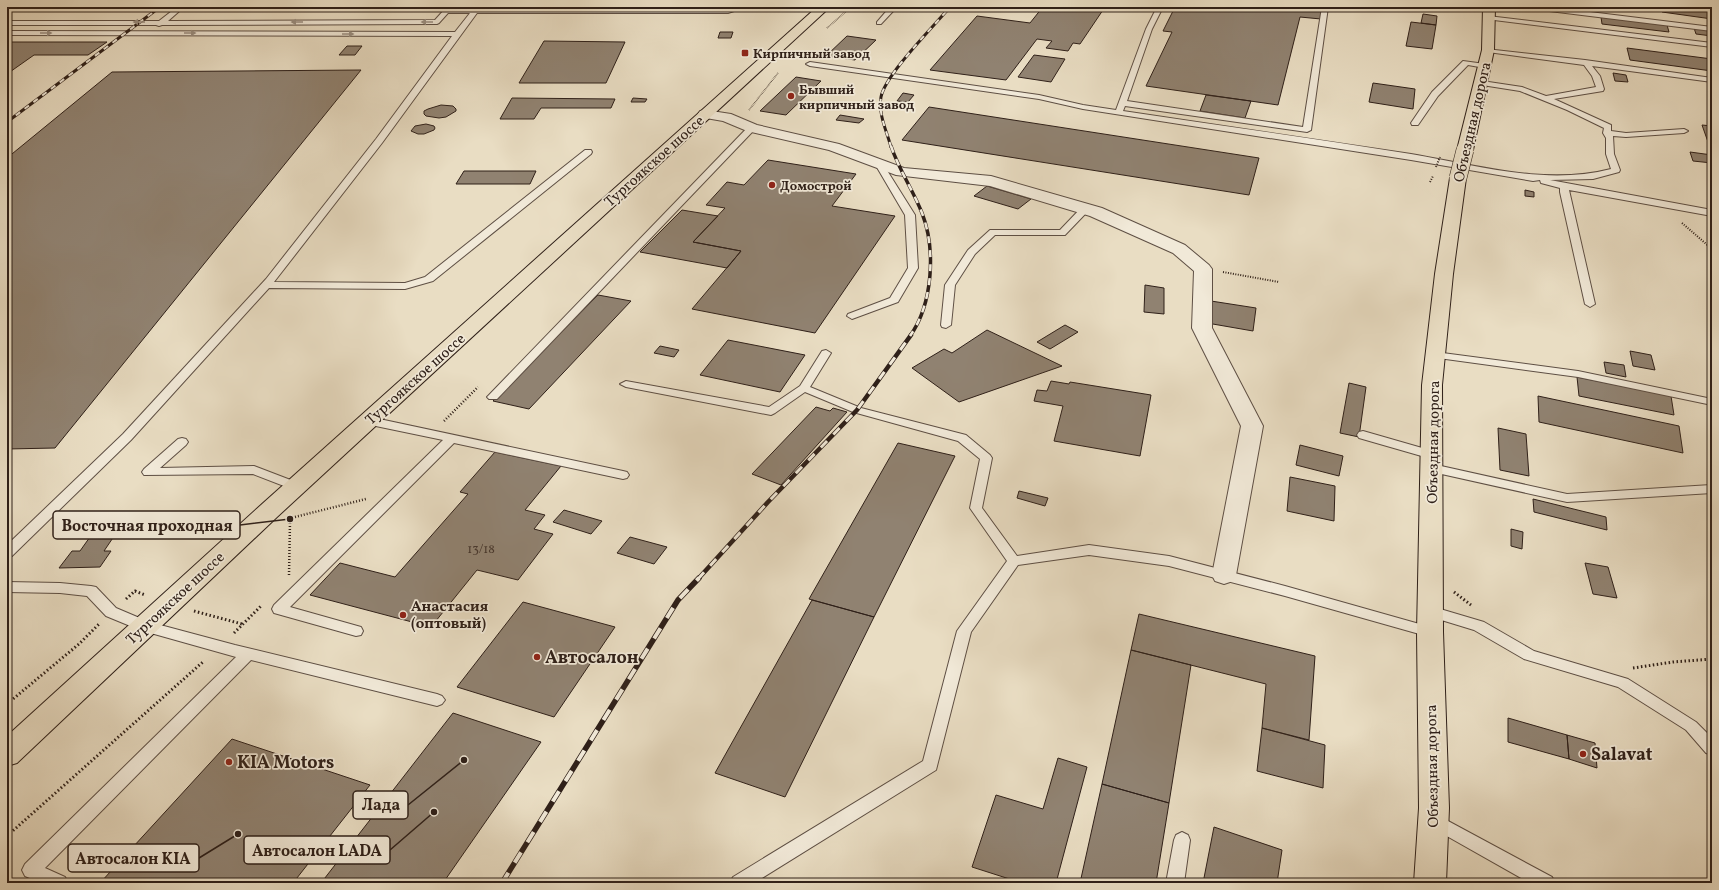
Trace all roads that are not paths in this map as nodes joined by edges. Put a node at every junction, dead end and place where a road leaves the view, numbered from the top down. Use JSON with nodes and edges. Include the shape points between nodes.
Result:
{"nodes":[{"id":1,"x":181,"y":7,"type":"edge"},
{"id":2,"x":743,"y":7,"type":"edge"},
{"id":3,"x":824,"y":7,"type":"edge"},
{"id":4,"x":894,"y":7,"type":"edge"},
{"id":5,"x":1160,"y":7,"type":"edge"},
{"id":6,"x":1325,"y":7,"type":"edge"},
{"id":7,"x":1533,"y":7,"type":"edge"},
{"id":8,"x":475,"y":11,"type":"junction"},
{"id":9,"x":1489,"y":12,"type":"edge"},
{"id":10,"x":161,"y":22,"type":"junction"},
{"id":11,"x":7,"y":23,"type":"edge"},
{"id":12,"x":879,"y":23,"type":"dead end"},
{"id":13,"x":1712,"y":29,"type":"edge"},
{"id":14,"x":7,"y":33,"type":"edge"},
{"id":15,"x":147,"y":33,"type":"junction"},
{"id":16,"x":457,"y":34,"type":"junction"},
{"id":17,"x":1712,"y":45,"type":"edge"},
{"id":18,"x":1488,"y":50,"type":"junction"},
{"id":19,"x":1585,"y":62,"type":"junction"},
{"id":20,"x":810,"y":64,"type":"dead end"},
{"id":21,"x":1485,"y":66,"type":"junction"},
{"id":22,"x":1712,"y":80,"type":"edge"},
{"id":23,"x":1482,"y":83,"type":"junction"},
{"id":24,"x":1546,"y":98,"type":"junction"},
{"id":25,"x":1124,"y":103,"type":"junction"},
{"id":26,"x":1118,"y":113,"type":"junction"},
{"id":27,"x":705,"y":114,"type":"junction"},
{"id":28,"x":1415,"y":123,"type":"dead end"},
{"id":29,"x":752,"y":128,"type":"junction"},
{"id":30,"x":1684,"y":131,"type":"dead end"},
{"id":31,"x":1607,"y":133,"type":"junction"},
{"id":32,"x":588,"y":152,"type":"dead end"},
{"id":33,"x":879,"y":164,"type":"junction"},
{"id":34,"x":1533,"y":178,"type":"junction"},
{"id":35,"x":1565,"y":186,"type":"junction"},
{"id":36,"x":1085,"y":209,"type":"junction"},
{"id":37,"x":1712,"y":213,"type":"edge"},
{"id":38,"x":266,"y":285,"type":"junction"},
{"id":39,"x":1590,"y":304,"type":"dead end"},
{"id":40,"x":852,"y":316,"type":"dead end"},
{"id":41,"x":946,"y":325,"type":"dead end"},
{"id":42,"x":826,"y":353,"type":"dead end"},
{"id":43,"x":1435,"y":355,"type":"junction"},
{"id":44,"x":626,"y":384,"type":"dead end"},
{"id":45,"x":804,"y":388,"type":"junction"},
{"id":46,"x":492,"y":397,"type":"dead end"},
{"id":47,"x":1712,"y":402,"type":"edge"},
{"id":48,"x":370,"y":421,"type":"junction"},
{"id":49,"x":1363,"y":435,"type":"dead end"},
{"id":50,"x":452,"y":438,"type":"junction"},
{"id":51,"x":182,"y":442,"type":"dead end"},
{"id":52,"x":1432,"y":461,"type":"junction"},
{"id":53,"x":623,"y":475,"type":"dead end"},
{"id":54,"x":297,"y":487,"type":"junction"},
{"id":55,"x":1710,"y":489,"type":"dead end"},
{"id":56,"x":7,"y":553,"type":"edge"},
{"id":57,"x":1014,"y":561,"type":"junction"},
{"id":58,"x":1224,"y":575,"type":"junction"},
{"id":59,"x":7,"y":586,"type":"edge"},
{"id":60,"x":1430,"y":621,"type":"junction"},
{"id":61,"x":145,"y":626,"type":"junction"},
{"id":62,"x":356,"y":631,"type":"dead end"},
{"id":63,"x":248,"y":654,"type":"junction"},
{"id":64,"x":437,"y":700,"type":"dead end"},
{"id":65,"x":1712,"y":748,"type":"edge"},
{"id":66,"x":7,"y":754,"type":"edge"},
{"id":67,"x":1434,"y":820,"type":"junction"},
{"id":68,"x":1182,"y":840,"type":"dead end"},
{"id":69,"x":59,"y":883,"type":"edge"},
{"id":70,"x":739,"y":883,"type":"edge"},
{"id":71,"x":1175,"y":883,"type":"edge"},
{"id":72,"x":1430,"y":883,"type":"edge"},
{"id":73,"x":1546,"y":883,"type":"edge"}],
"edges":[{"from":1,"to":10,"type":"lane"},
{"from":2,"to":8,"type":"lane","via":[[728,11]]},
{"from":3,"to":27,"type":"main road","name":"Тургоякское шоссе"},
{"from":4,"to":12,"type":"lane"},
{"from":5,"to":25,"type":"lane","via":[[1149,29]]},
{"from":6,"to":25,"type":"lane","via":[[1307,130]]},
{"from":7,"to":13,"type":"lane"},
{"from":8,"to":10,"type":"lane","one_way":true,"via":[[446,11],[437,22]]},
{"from":8,"to":16,"type":"lane"},
{"from":9,"to":17,"type":"lane"},
{"from":9,"to":18,"type":"main road","name":"Объездная дорога"},
{"from":10,"to":11,"type":"lane","one_way":true},
{"from":10,"to":15,"type":"lane"},
{"from":14,"to":15,"type":"lane","one_way":true},
{"from":15,"to":16,"type":"lane","one_way":true},
{"from":16,"to":38,"type":"lane","via":[[379,141]]},
{"from":18,"to":19,"type":"lane"},
{"from":18,"to":21,"type":"main road","name":"Объездная дорога"},
{"from":19,"to":22,"type":"lane"},
{"from":19,"to":24,"type":"lane","via":[[1596,76],[1600,89]]},
{"from":20,"to":26,"type":"lane","via":[[1039,97]]},
{"from":21,"to":23,"type":"main road","name":"Объездная дорога"},
{"from":21,"to":28,"type":"lane","via":[[1466,63],[1435,94]]},
{"from":23,"to":24,"type":"lane","via":[[1522,88]]},
{"from":23,"to":43,"type":"main road","name":"Объездная дорога","bridge":true,"via":[[1458,178]]},
{"from":24,"to":31,"type":"lane","via":[[1608,127]]},
{"from":25,"to":26,"type":"lane"},
{"from":26,"to":34,"type":"lane"},
{"from":27,"to":29,"type":"street","via":[[726,117]]},
{"from":27,"to":48,"type":"main road","name":"Тургоякское шоссе"},
{"from":29,"to":33,"type":"street","via":[[834,147]]},
{"from":29,"to":46,"type":"lane"},
{"from":30,"to":31,"type":"lane","via":[[1626,135]]},
{"from":31,"to":34,"type":"lane","via":[[1610,138],[1610,154],[1616,170],[1593,176]]},
{"from":32,"to":38,"type":"lane","via":[[429,279],[405,286]]},
{"from":33,"to":36,"type":"street","via":[[902,172],[991,181]]},
{"from":33,"to":40,"type":"lane","via":[[910,215],[913,268],[894,300]]},
{"from":34,"to":35,"type":"lane"},
{"from":35,"to":37,"type":"lane"},
{"from":35,"to":39,"type":"lane","via":[[1564,192]]},
{"from":36,"to":41,"type":"lane","via":[[1062,233],[993,232],[971,252],[950,285]]},
{"from":36,"to":58,"type":"street","via":[[1180,249],[1202,269],[1202,328],[1252,426]]},
{"from":38,"to":56,"type":"lane","via":[[127,437]]},
{"from":42,"to":45,"type":"lane"},
{"from":43,"to":47,"type":"lane","via":[[1578,374]]},
{"from":43,"to":52,"type":"main road","name":"Объездная дорога","via":[[1432,385]]},
{"from":44,"to":45,"type":"lane","via":[[770,411]]},
{"from":45,"to":57,"type":"lane","via":[[857,410],[962,438],[986,458],[976,508]]},
{"from":48,"to":50,"type":"lane"},
{"from":48,"to":54,"type":"main road","name":"Тургоякское шоссе"},
{"from":49,"to":52,"type":"lane"},
{"from":50,"to":53,"type":"lane"},
{"from":50,"to":62,"type":"lane","via":[[279,609]]},
{"from":51,"to":54,"type":"lane","via":[[148,472],[254,470]]},
{"from":52,"to":55,"type":"lane","via":[[1500,484],[1567,498]]},
{"from":52,"to":60,"type":"main road","name":"Объездная дорога"},
{"from":54,"to":61,"type":"main road","name":"Тургоякское шоссе"},
{"from":57,"to":58,"type":"lane","via":[[1090,550],[1169,561]]},
{"from":57,"to":70,"type":"lane","via":[[964,631],[930,765]]},
{"from":58,"to":60,"type":"lane"},
{"from":59,"to":61,"type":"lane","via":[[91,591],[111,612]]},
{"from":60,"to":65,"type":"lane","via":[[1479,626],[1529,655],[1622,683],[1691,726]]},
{"from":60,"to":67,"type":"main road","name":"Объездная дорога"},
{"from":61,"to":63,"type":"lane"},
{"from":61,"to":66,"type":"main road","name":"Тургоякское шоссе"},
{"from":63,"to":64,"type":"lane"},
{"from":63,"to":69,"type":"lane","via":[[31,870]]},
{"from":67,"to":72,"type":"main road","name":"Объездная дорога"},
{"from":67,"to":73,"type":"lane"},
{"from":68,"to":71,"type":"lane"}]}
